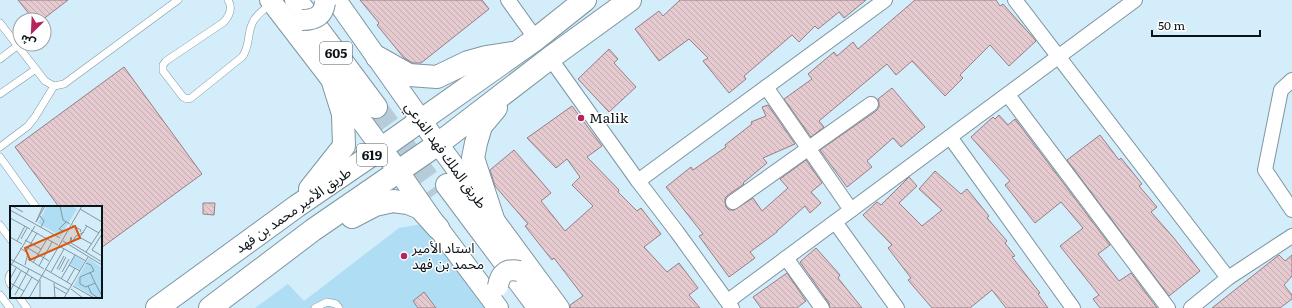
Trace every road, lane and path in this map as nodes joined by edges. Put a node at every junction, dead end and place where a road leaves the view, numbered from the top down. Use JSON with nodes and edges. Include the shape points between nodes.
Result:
{"nodes":[{"id":1,"x":178,"y":0,"type":"edge"},
{"id":2,"x":228,"y":0,"type":"edge"},
{"id":3,"x":508,"y":0,"type":"edge"},
{"id":4,"x":585,"y":0,"type":"edge"},
{"id":5,"x":630,"y":0,"type":"edge"},
{"id":6,"x":885,"y":0,"type":"edge"},
{"id":7,"x":1015,"y":0,"type":"edge"},
{"id":8,"x":1135,"y":0,"type":"edge"},
{"id":9,"x":271,"y":1,"type":"edge"},
{"id":10,"x":325,"y":1,"type":"edge"},
{"id":11,"x":299,"y":10,"type":"edge"},
{"id":12,"x":0,"y":23,"type":"edge"},
{"id":13,"x":12,"y":39,"type":"edge"},
{"id":14,"x":536,"y":39,"type":"junction"},
{"id":15,"x":12,"y":50,"type":"edge"},
{"id":16,"x":22,"y":52,"type":"edge"},
{"id":17,"x":517,"y":52,"type":"junction"},
{"id":18,"x":377,"y":57,"type":"junction"},
{"id":19,"x":1059,"y":57,"type":"junction"},
{"id":20,"x":550,"y":58,"type":"junction"},
{"id":21,"x":0,"y":59,"type":"edge"},
{"id":22,"x":36,"y":69,"type":"junction"},
{"id":23,"x":532,"y":72,"type":"junction"},
{"id":24,"x":1292,"y":80,"type":"edge"},
{"id":25,"x":333,"y":82,"type":"junction"},
{"id":26,"x":54,"y":86,"type":"junction"},
{"id":27,"x":766,"y":87,"type":"junction"},
{"id":28,"x":0,"y":94,"type":"edge"},
{"id":29,"x":1008,"y":95,"type":"junction"},
{"id":30,"x":871,"y":104,"type":"dead end"},
{"id":31,"x":422,"y":121,"type":"junction"},
{"id":32,"x":950,"y":138,"type":"junction"},
{"id":33,"x":438,"y":144,"type":"junction"},
{"id":34,"x":0,"y":147,"type":"edge"},
{"id":35,"x":382,"y":148,"type":"junction"},
{"id":36,"x":808,"y":149,"type":"junction"},
{"id":37,"x":0,"y":157,"type":"edge"},
{"id":38,"x":399,"y":172,"type":"junction"},
{"id":39,"x":638,"y":181,"type":"junction"},
{"id":40,"x":733,"y":202,"type":"dead end"},
{"id":41,"x":35,"y":206,"type":"edge"},
{"id":42,"x":297,"y":206,"type":"junction"},
{"id":43,"x":850,"y":210,"type":"junction"},
{"id":44,"x":1292,"y":210,"type":"edge"},
{"id":45,"x":493,"y":219,"type":"junction"},
{"id":46,"x":835,"y":222,"type":"junction"},
{"id":47,"x":0,"y":225,"type":"edge"},
{"id":48,"x":438,"y":228,"type":"junction"},
{"id":49,"x":313,"y":230,"type":"junction"},
{"id":50,"x":1292,"y":236,"type":"edge"},
{"id":51,"x":10,"y":239,"type":"edge"},
{"id":52,"x":786,"y":258,"type":"junction"},
{"id":53,"x":1228,"y":278,"type":"junction"},
{"id":54,"x":0,"y":295,"type":"edge"},
{"id":55,"x":20,"y":298,"type":"edge"},
{"id":56,"x":542,"y":298,"type":"edge"},
{"id":57,"x":730,"y":305,"type":"edge"},
{"id":58,"x":10,"y":308,"type":"edge"},
{"id":59,"x":27,"y":308,"type":"edge"},
{"id":60,"x":157,"y":308,"type":"edge"},
{"id":61,"x":210,"y":308,"type":"edge"},
{"id":62,"x":315,"y":308,"type":"edge"},
{"id":63,"x":339,"y":308,"type":"edge"},
{"id":64,"x":498,"y":308,"type":"edge"},
{"id":65,"x":502,"y":308,"type":"edge"},
{"id":66,"x":521,"y":308,"type":"edge"},
{"id":67,"x":559,"y":308,"type":"edge"},
{"id":68,"x":822,"y":308,"type":"edge"},
{"id":69,"x":897,"y":308,"type":"edge"},
{"id":70,"x":1073,"y":308,"type":"edge"},
{"id":71,"x":1168,"y":308,"type":"edge"},
{"id":72,"x":1191,"y":308,"type":"edge"}],
"edges":[{"from":1,"to":26,"type":"lane","via":[[64,84]]},
{"from":2,"to":9,"type":"lane","via":[[230,12],[224,22],[163,65],[163,71],[183,98],[191,98],[242,57],[246,52],[252,23]]},
{"from":3,"to":14,"type":"street"},
{"from":4,"to":14,"type":"highway","name":"طريق الأمير محمد بن فهد","number":"619"},
{"from":5,"to":20,"type":"highway","name":"طريق الأمير محمد بن فهد","number":"619"},
{"from":6,"to":27,"type":"street"},
{"from":7,"to":19,"type":"street"},
{"from":8,"to":19,"type":"street"},
{"from":9,"to":11,"type":"main road"},
{"from":9,"to":25,"type":"main road"},
{"from":10,"to":11,"type":"main road","bridge":true,"via":[[320,15],[313,19]]},
{"from":10,"to":11,"type":"highway","number":"605","via":[[382,103]]},
{"from":10,"to":18,"type":"main road","name":"طريق الملك فهد الفرعي"},
{"from":12,"to":13,"type":"lane"},
{"from":14,"to":17,"type":"highway","name":"طريق الأمير محمد بن فهد","number":"619"},
{"from":15,"to":21,"type":"lane"},
{"from":16,"to":22,"type":"lane"},
{"from":17,"to":18,"type":"highway","via":[[468,62],[437,77],[410,75]]},
{"from":17,"to":31,"type":"highway","name":"طريق الأمير محمد بن فهد","number":"619"},
{"from":18,"to":31,"type":"main road","name":"طريق الملك فهد الفرعي"},
{"from":19,"to":29,"type":"street"},
{"from":19,"to":53,"type":"street"},
{"from":20,"to":23,"type":"highway","name":"طريق الأمير محمد بن فهد","number":"619"},
{"from":20,"to":39,"type":"street"},
{"from":22,"to":26,"type":"lane","via":[[45,81]]},
{"from":22,"to":28,"type":"lane"},
{"from":23,"to":33,"type":"highway","name":"طريق الأمير محمد بن فهد","number":"619"},
{"from":23,"to":45,"type":"highway","via":[[481,126],[476,143],[473,158]]},
{"from":24,"to":44,"type":"street","via":[[1281,90],[1264,170]]},
{"from":25,"to":35,"type":"main road"},
{"from":25,"to":42,"type":"highway","via":[[343,114],[344,146]]},
{"from":26,"to":34,"type":"lane","via":[[28,126]]},
{"from":27,"to":36,"type":"street"},
{"from":27,"to":39,"type":"street"},
{"from":29,"to":32,"type":"street"},
{"from":29,"to":71,"type":"street"},
{"from":30,"to":36,"type":"street"},
{"from":31,"to":33,"type":"main road","name":"طريق الملك فهد الفرعي"},
{"from":31,"to":35,"type":"highway","name":"طريق الأمير محمد بن فهد","number":"619"},
{"from":32,"to":43,"type":"street"},
{"from":32,"to":70,"type":"street"},
{"from":33,"to":38,"type":"highway","name":"طريق الأمير محمد بن فهد","number":"619"},
{"from":33,"to":45,"type":"main road","name":"طريق الملك فهد الفرعي"},
{"from":35,"to":38,"type":"main road"},
{"from":35,"to":42,"type":"highway","name":"طريق الأمير محمد بن فهد","number":"619"},
{"from":36,"to":40,"type":"street"},
{"from":36,"to":43,"type":"street"},
{"from":37,"to":41,"type":"lane"},
{"from":38,"to":48,"type":"main road"},
{"from":38,"to":49,"type":"highway","name":"طريق الأمير محمد بن فهد","number":"619"},
{"from":39,"to":57,"type":"street"},
{"from":42,"to":60,"type":"highway","name":"طريق الأمير محمد بن فهد","number":"619"},
{"from":43,"to":46,"type":"street"},
{"from":45,"to":56,"type":"main road","name":"طريق الملك فهد الفرعي"},
{"from":46,"to":52,"type":"street"},
{"from":46,"to":69,"type":"street"},
{"from":47,"to":51,"type":"lane"},
{"from":48,"to":49,"type":"highway","via":[[420,208],[392,201],[374,205],[343,222]]},
{"from":48,"to":64,"type":"main road"},
{"from":49,"to":61,"type":"highway","name":"طريق الأمير محمد بن فهد","number":"619"},
{"from":50,"to":53,"type":"street"},
{"from":52,"to":57,"type":"street"},
{"from":52,"to":68,"type":"street"},
{"from":53,"to":72,"type":"street"},
{"from":54,"to":58,"type":"lane"},
{"from":55,"to":59,"type":"lane"},
{"from":56,"to":65,"type":"main road","bridge":true,"via":[[519,271],[507,271],[501,276],[498,286]]},
{"from":56,"to":66,"type":"highway","via":[[442,189]]},
{"from":56,"to":67,"type":"main road","name":"طريق الملك فهد الفرعي"},
{"from":62,"to":63,"type":"lane","via":[[327,302],[336,304]]}]}
